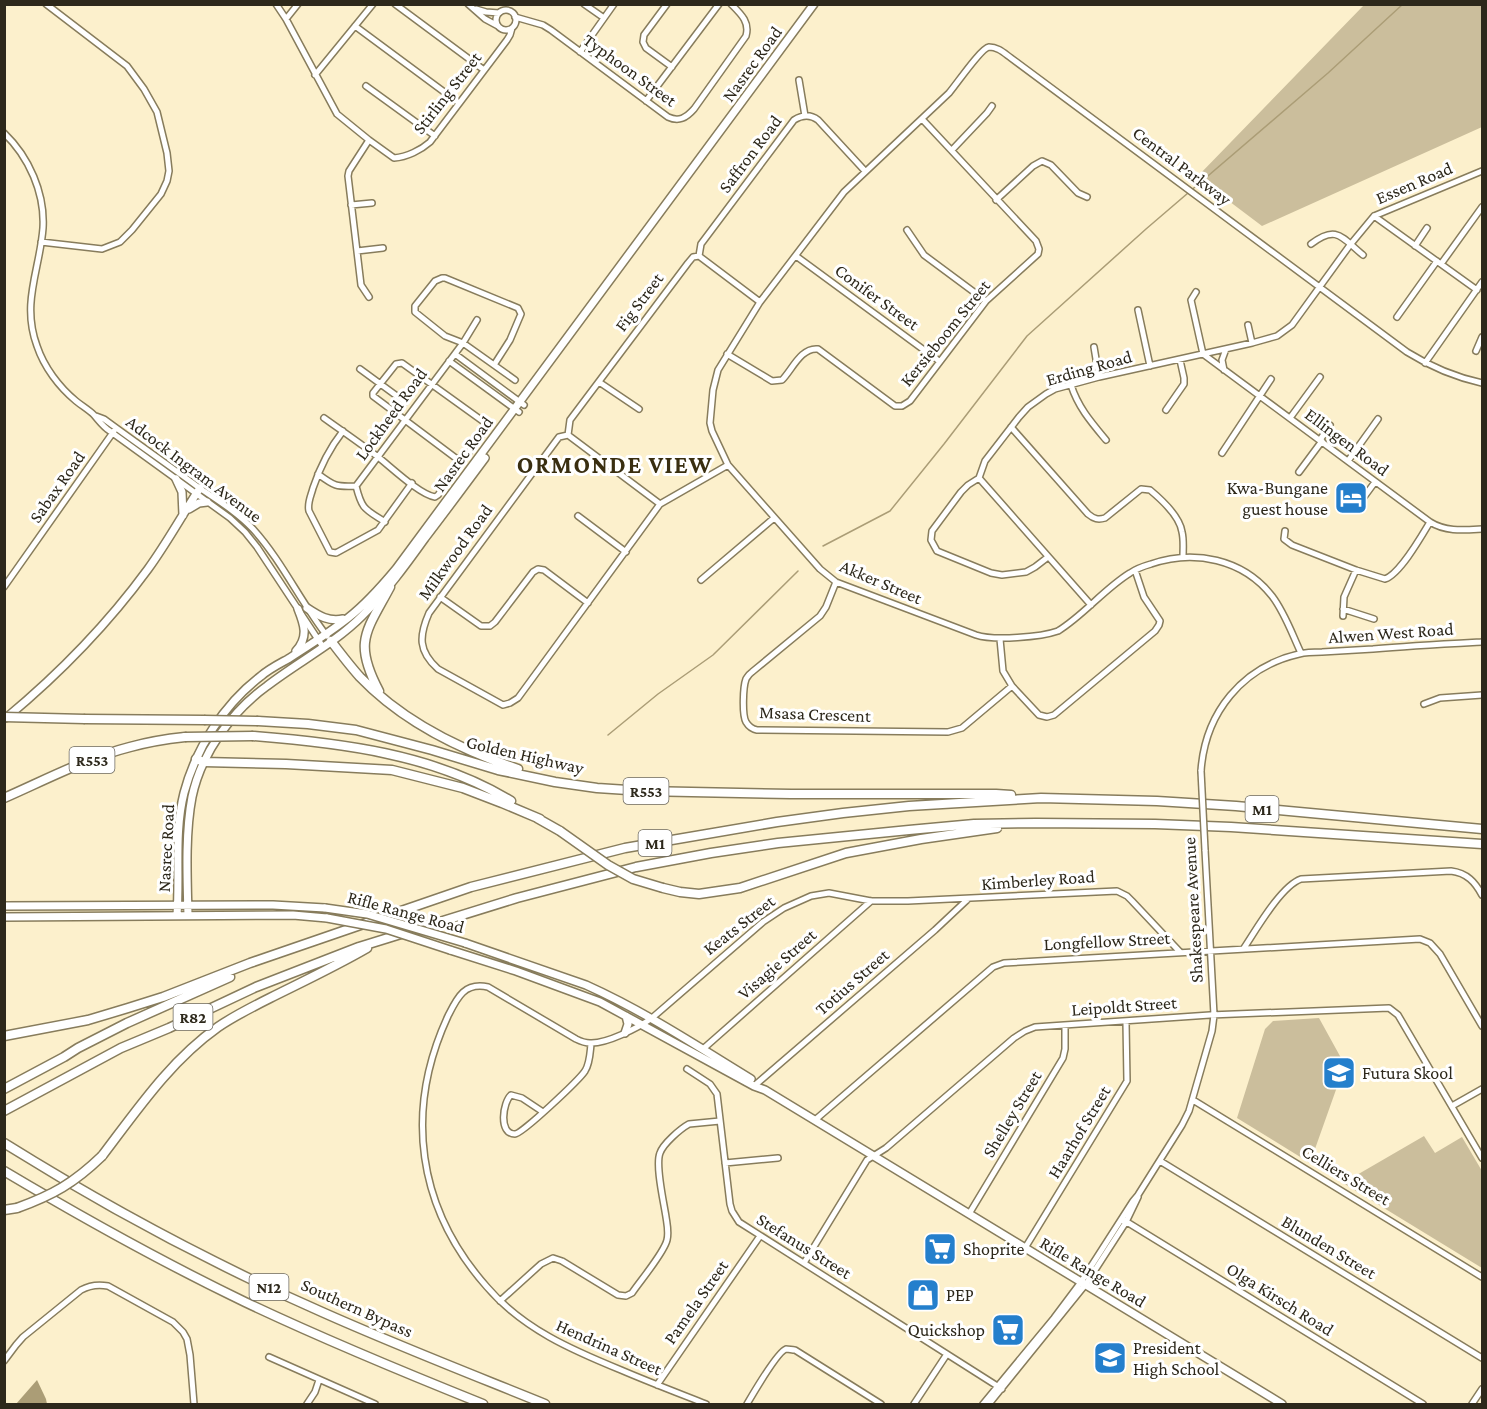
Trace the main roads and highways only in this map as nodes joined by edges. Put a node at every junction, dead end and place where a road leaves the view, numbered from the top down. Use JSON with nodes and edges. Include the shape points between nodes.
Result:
{"nodes":[{"id":1,"x":814,"y":4,"type":"edge"},
{"id":2,"x":819,"y":4,"type":"edge"},
{"id":3,"x":522,"y":403,"type":"junction"},
{"id":4,"x":517,"y":410,"type":"junction"},
{"id":5,"x":176,"y":479,"type":"road end"},
{"id":6,"x":198,"y":491,"type":"road end"},
{"id":7,"x":207,"y":502,"type":"road end"},
{"id":8,"x":183,"y":515,"type":"junction"},
{"id":9,"x":390,"y":587,"type":"junction"},
{"id":10,"x":307,"y":608,"type":"road end"},
{"id":11,"x":298,"y":609,"type":"road end"},
{"id":12,"x":347,"y":619,"type":"junction"},
{"id":13,"x":328,"y":638,"type":"junction"},
{"id":14,"x":288,"y":659,"type":"junction"},
{"id":15,"x":382,"y":697,"type":"junction"},
{"id":16,"x":4,"y":718,"type":"edge"},
{"id":17,"x":200,"y":761,"type":"junction"},
{"id":18,"x":555,"y":782,"type":"junction"},
{"id":19,"x":4,"y":798,"type":"edge"},
{"id":20,"x":1041,"y":798,"type":"junction"},
{"id":21,"x":540,"y":819,"type":"junction"},
{"id":22,"x":1036,"y":823,"type":"junction"},
{"id":23,"x":1482,"y":829,"type":"edge"},
{"id":24,"x":1482,"y":844,"type":"edge"},
{"id":25,"x":188,"y":883,"type":"junction"},
{"id":26,"x":178,"y":887,"type":"junction"},
{"id":27,"x":161,"y":905,"type":"junction"},
{"id":28,"x":178,"y":905,"type":"junction"},
{"id":29,"x":188,"y":905,"type":"junction"},
{"id":30,"x":201,"y":905,"type":"junction"},
{"id":31,"x":4,"y":906,"type":"edge"},
{"id":32,"x":177,"y":915,"type":"junction"},
{"id":33,"x":188,"y":915,"type":"junction"},
{"id":34,"x":4,"y":917,"type":"edge"},
{"id":35,"x":381,"y":941,"type":"junction"},
{"id":36,"x":282,"y":953,"type":"junction"},
{"id":37,"x":626,"y":1015,"type":"junction"},
{"id":38,"x":625,"y":1033,"type":"road end"},
{"id":39,"x":4,"y":1036,"type":"edge"},
{"id":40,"x":756,"y":1084,"type":"junction"},
{"id":41,"x":4,"y":1089,"type":"edge"},
{"id":42,"x":8,"y":1109,"type":"edge"},
{"id":43,"x":4,"y":1143,"type":"edge"},
{"id":44,"x":4,"y":1171,"type":"edge"},
{"id":45,"x":4,"y":1210,"type":"edge"},
{"id":46,"x":483,"y":1404,"type":"edge"},
{"id":47,"x":545,"y":1404,"type":"edge"},
{"id":48,"x":1282,"y":1404,"type":"edge"}],
"edges":[{"from":1,"to":3,"type":"main road","name":"Nasrec Road"},
{"from":2,"to":3,"type":"main road","name":"Nasrec Road"},
{"from":3,"to":4,"type":"main road","name":"Nasrec Road"},
{"from":4,"to":9,"type":"main road","name":"Nasrec Road"},
{"from":4,"to":12,"type":"main road","name":"Nasrec Road","via":[[402,562]]},
{"from":5,"to":8,"type":"main road","via":[[182,492]]},
{"from":6,"to":8,"type":"main road"},
{"from":7,"to":8,"type":"main road","via":[[195,505]]},
{"from":8,"to":16,"type":"main road","via":[[121,604],[60,670]]},
{"from":9,"to":13,"type":"main road","name":"Nasrec Road","via":[[347,630]]},
{"from":9,"to":15,"type":"highway","via":[[370,624],[364,645],[366,665]]},
{"from":10,"to":12,"type":"main road","via":[[328,619]]},
{"from":11,"to":14,"type":"main road","via":[[305,634]]},
{"from":12,"to":13,"type":"main road","name":"Nasrec Road"},
{"from":13,"to":14,"type":"main road","name":"Nasrec Road"},
{"from":13,"to":15,"type":"highway"},
{"from":13,"to":17,"type":"main road","name":"Nasrec Road","via":[[323,648],[264,687],[245,705]]},
{"from":14,"to":17,"type":"main road","name":"Nasrec Road","via":[[239,696],[211,732]]},
{"from":15,"to":18,"type":"highway","via":[[447,741]]},
{"from":16,"to":18,"type":"highway","name":"Golden Highway","number":"R553","bridge":true,"via":[[308,724],[356,730]]},
{"from":17,"to":21,"type":"highway","via":[[392,770],[463,788]]},
{"from":17,"to":25,"type":"main road","name":"Nasrec Road","via":[[192,798]]},
{"from":17,"to":26,"type":"main road","name":"Nasrec Road","via":[[184,795],[179,825]]},
{"from":18,"to":20,"type":"highway","name":"Golden Highway","number":"R553","via":[[643,791],[996,794]]},
{"from":19,"to":21,"type":"highway","name":"Golden Highway","number":"R553","bridge":true,"via":[[128,747],[185,736],[253,736],[348,746],[411,759],[460,776]]},
{"from":20,"to":23,"type":"highway","number":"M1","via":[[1236,806]]},
{"from":20,"to":36,"type":"highway","number":"M1","via":[[843,813],[626,848],[471,887]]},
{"from":21,"to":22,"type":"highway","name":"Golden Highway","number":"R553","bridge":true,"via":[[633,879],[699,894],[740,888],[846,853]]},
{"from":22,"to":24,"type":"highway","number":"M1","via":[[1231,827]]},
{"from":22,"to":35,"type":"highway","number":"M1","via":[[974,824],[711,853],[636,867],[517,898]]},
{"from":25,"to":29,"type":"main road","name":"Nasrec Road"},
{"from":25,"to":30,"type":"main road","via":[[193,899]]},
{"from":26,"to":27,"type":"main road","via":[[172,899]]},
{"from":26,"to":28,"type":"main road","name":"Nasrec Road"},
{"from":27,"to":28,"type":"main road","name":"Rifle Range Road"},
{"from":27,"to":31,"type":"main road","name":"Rifle Range Road"},
{"from":28,"to":29,"type":"main road","name":"Rifle Range Road"},
{"from":28,"to":32,"type":"main road","name":"Nasrec Road"},
{"from":29,"to":30,"type":"main road","name":"Rifle Range Road"},
{"from":29,"to":33,"type":"main road","name":"Nasrec Road"},
{"from":30,"to":40,"type":"main road","name":"Rifle Range Road","bridge":true,"via":[[273,905],[367,914],[465,944],[586,985],[652,1018]]},
{"from":32,"to":33,"type":"main road","name":"Rifle Range Road"},
{"from":32,"to":34,"type":"main road","name":"Rifle Range Road"},
{"from":33,"to":37,"type":"main road","name":"Rifle Range Road","bridge":true,"via":[[293,915],[386,929],[580,993]]},
{"from":35,"to":42,"type":"highway","number":"R82","via":[[256,987],[121,1048]]},
{"from":35,"to":45,"type":"highway","bridge":true,"via":[[219,1026],[175,1064],[89,1169],[44,1198]]},
{"from":36,"to":39,"type":"highway","via":[[88,1020]]},
{"from":36,"to":41,"type":"highway","number":"R82","via":[[128,1023]]},
{"from":37,"to":38,"type":"main road"},
{"from":37,"to":40,"type":"main road","name":"Rifle Range Road"},
{"from":40,"to":48,"type":"main road","name":"Rifle Range Road"},
{"from":43,"to":47,"type":"highway","name":"Southern Bypass","number":"N12","via":[[93,1196],[250,1278],[397,1345]]},
{"from":44,"to":46,"type":"highway","number":"N12","via":[[236,1297],[366,1357]]}]}
